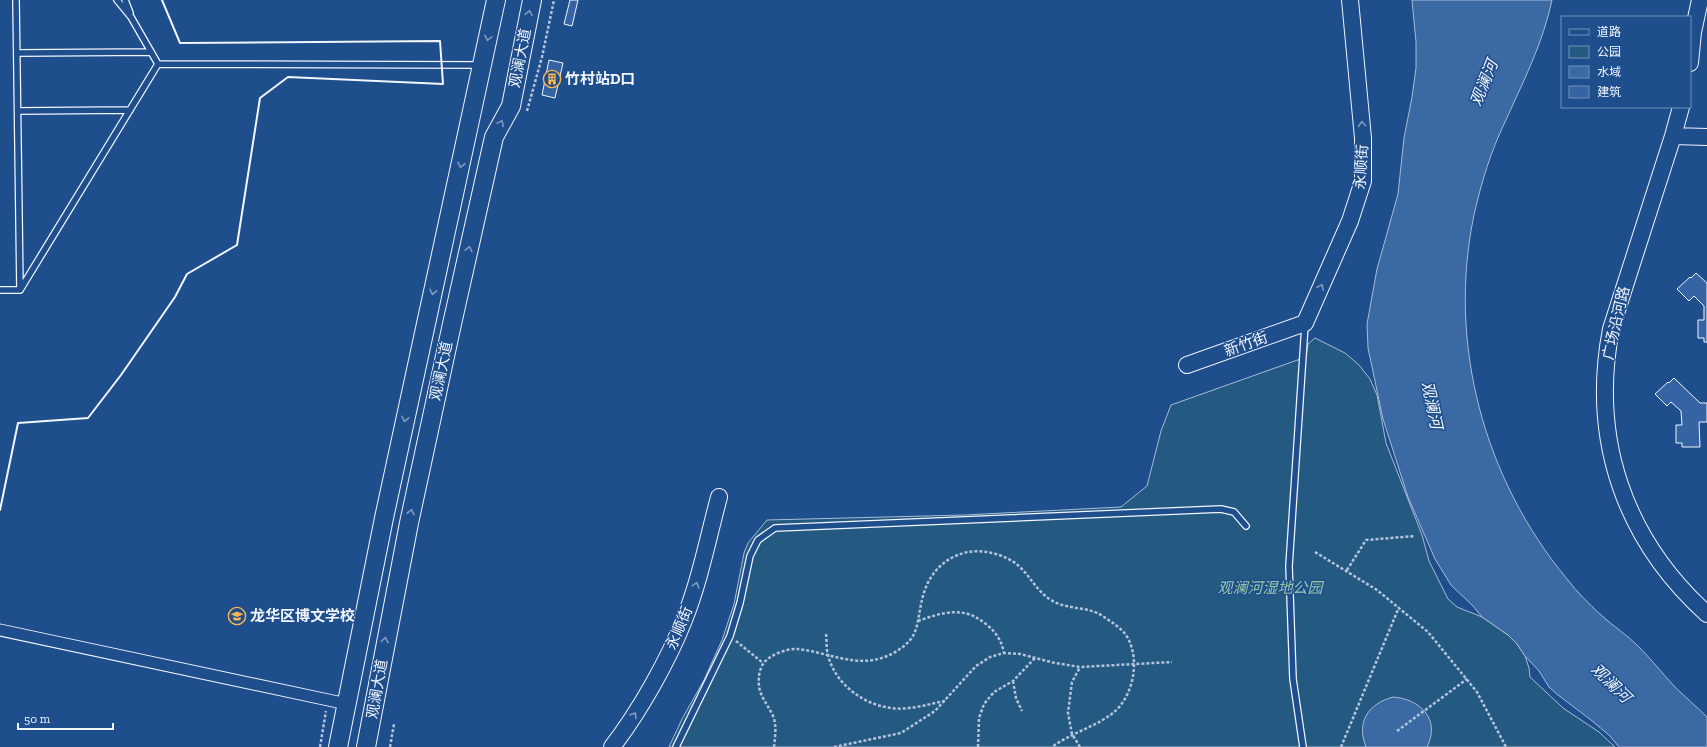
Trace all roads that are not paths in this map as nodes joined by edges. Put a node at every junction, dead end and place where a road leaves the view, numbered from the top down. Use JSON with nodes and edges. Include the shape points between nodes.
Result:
{"nodes":[{"id":1,"x":16,"y":0,"type":"edge"},
{"id":2,"x":117,"y":0,"type":"edge"},
{"id":3,"x":125,"y":0,"type":"edge"},
{"id":4,"x":496,"y":0,"type":"edge"},
{"id":5,"x":532,"y":0,"type":"edge"},
{"id":6,"x":1350,"y":0,"type":"edge"},
{"id":7,"x":1690,"y":0,"type":"edge"},
{"id":8,"x":1700,"y":0,"type":"edge"},
{"id":9,"x":131,"y":17,"type":"junction"},
{"id":10,"x":1693,"y":32,"type":"junction"},
{"id":11,"x":151,"y":52,"type":"junction"},
{"id":12,"x":18,"y":53,"type":"junction"},
{"id":13,"x":1691,"y":53,"type":"edge"},
{"id":14,"x":158,"y":64,"type":"junction"},
{"id":15,"x":483,"y":65,"type":"junction"},
{"id":16,"x":1681,"y":108,"type":"edge"},
{"id":17,"x":130,"y":110,"type":"junction"},
{"id":18,"x":18,"y":111,"type":"junction"},
{"id":19,"x":1673,"y":136,"type":"junction"},
{"id":20,"x":1707,"y":137,"type":"edge"},
{"id":21,"x":0,"y":290,"type":"edge"},
{"id":22,"x":20,"y":290,"type":"junction"},
{"id":23,"x":1305,"y":323,"type":"junction"},
{"id":24,"x":1187,"y":365,"type":"dead end"},
{"id":25,"x":719,"y":497,"type":"dead end"},
{"id":26,"x":1246,"y":526,"type":"dead end"},
{"id":27,"x":1707,"y":614,"type":"edge"},
{"id":28,"x":0,"y":630,"type":"edge"},
{"id":29,"x":347,"y":704,"type":"junction"},
{"id":30,"x":338,"y":747,"type":"edge"},
{"id":31,"x":366,"y":747,"type":"edge"},
{"id":32,"x":612,"y":747,"type":"edge"},
{"id":33,"x":676,"y":747,"type":"edge"},
{"id":34,"x":1303,"y":747,"type":"edge"}],
"edges":[{"from":1,"to":12,"type":"lane"},
{"from":2,"to":9,"type":"lane"},
{"from":3,"to":9,"type":"lane"},
{"from":4,"to":15,"type":"main road","name":"观澜大道","one_way":true},
{"from":31,"to":5,"type":"main road","name":"观澜大道","one_way":true,"via":[[409,523],[453,317],[494,137],[511,106]]},
{"from":23,"to":6,"type":"street","name":"永顺街","one_way":true,"via":[[1350,221],[1363,181],[1363,138]]},
{"from":7,"to":10,"type":"street"},
{"from":8,"to":10,"type":"street"},
{"from":9,"to":11,"type":"lane"},
{"from":10,"to":13,"type":"street"},
{"from":11,"to":12,"type":"lane"},
{"from":11,"to":14,"type":"lane"},
{"from":12,"to":18,"type":"lane"},
{"from":14,"to":15,"type":"lane"},
{"from":14,"to":17,"type":"lane"},
{"from":15,"to":29,"type":"main road","name":"观澜大道","one_way":true,"via":[[404,426]]},
{"from":16,"to":19,"type":"street","name":"广场沿河路"},
{"from":17,"to":18,"type":"lane"},
{"from":17,"to":22,"type":"lane"},
{"from":18,"to":22,"type":"lane"},
{"from":19,"to":20,"type":"street"},
{"from":19,"to":27,"type":"street","name":"广场沿河路","via":[[1611,329],[1604,403],[1611,453],[1618,478],[1637,524],[1662,566]]},
{"from":21,"to":22,"type":"lane"},
{"from":23,"to":24,"type":"street","name":"新竹街"},
{"from":23,"to":34,"type":"lane","via":[[1289,566],[1293,679]]},
{"from":32,"to":25,"type":"street","name":"永顺街","one_way":true,"via":[[643,700],[685,620],[706,552]]},
{"from":26,"to":33,"type":"lane","via":[[1234,512],[1221,509],[775,528],[758,540],[750,556],[730,636]]},
{"from":28,"to":29,"type":"street"},
{"from":29,"to":30,"type":"main road","name":"观澜大道"}]}
